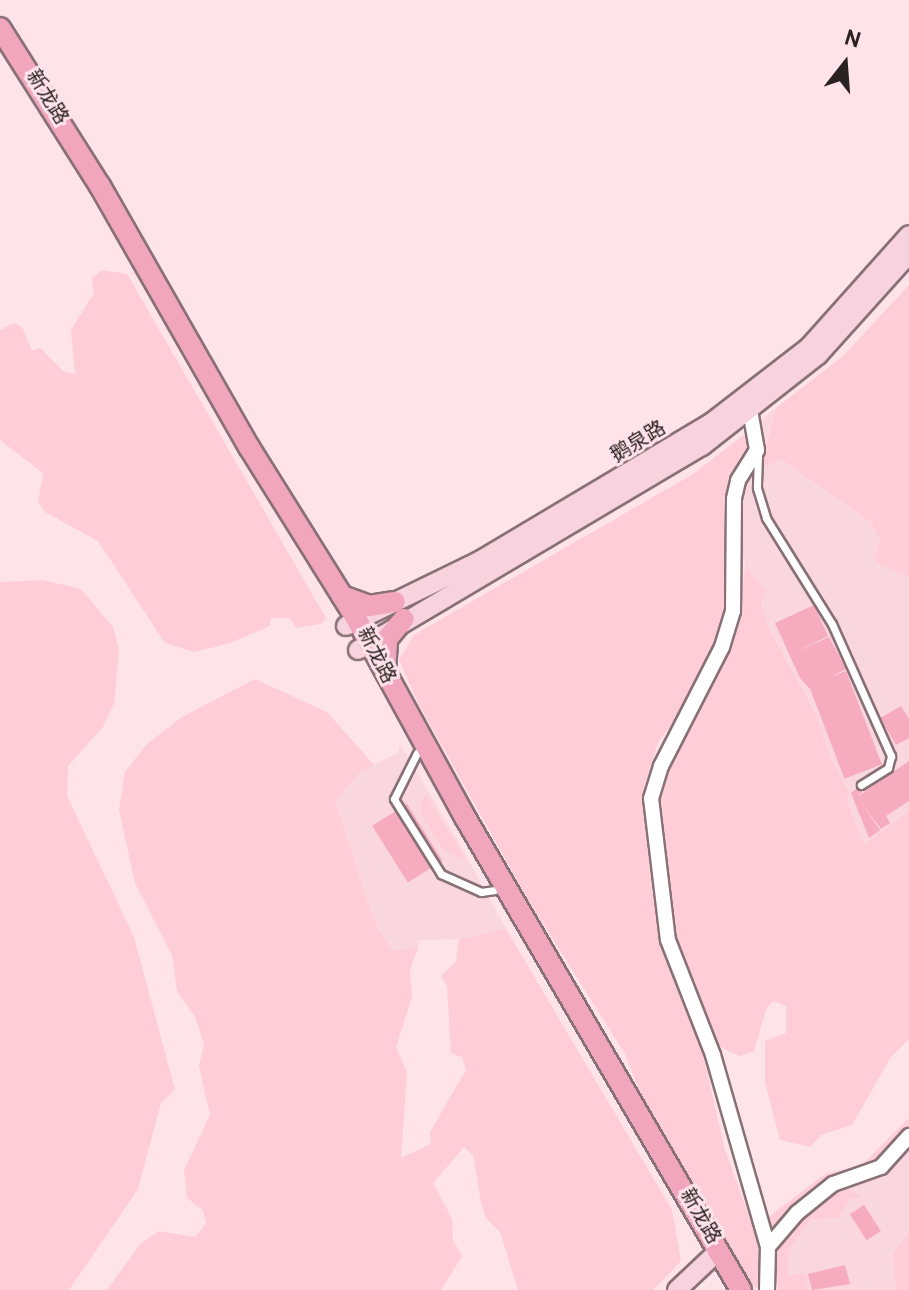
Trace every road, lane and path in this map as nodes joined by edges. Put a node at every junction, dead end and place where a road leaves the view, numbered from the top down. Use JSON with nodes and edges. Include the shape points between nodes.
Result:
{"nodes":[{"id":1,"x":0,"y":28,"type":"edge"},
{"id":2,"x":0,"y":37,"type":"edge"},
{"id":3,"x":909,"y":235,"type":"edge"},
{"id":4,"x":909,"y":254,"type":"edge"},
{"id":5,"x":750,"y":410,"type":"junction"},
{"id":6,"x":757,"y":450,"type":"junction"},
{"id":7,"x":341,"y":595,"type":"junction"},
{"id":8,"x":400,"y":610,"type":"junction"},
{"id":9,"x":352,"y":623,"type":"junction"},
{"id":10,"x":363,"y":647,"type":"junction"},
{"id":11,"x":385,"y":678,"type":"junction"},
{"id":12,"x":417,"y":753,"type":"junction"},
{"id":13,"x":861,"y":785,"type":"dead end"},
{"id":14,"x":495,"y":890,"type":"junction"},
{"id":15,"x":909,"y":1136,"type":"edge"},
{"id":16,"x":768,"y":1247,"type":"junction"},
{"id":17,"x":711,"y":1258,"type":"junction"},
{"id":18,"x":677,"y":1290,"type":"edge"},
{"id":19,"x":730,"y":1290,"type":"edge"},
{"id":20,"x":741,"y":1290,"type":"edge"},
{"id":21,"x":767,"y":1290,"type":"edge"}],
"edges":[{"from":1,"to":7,"type":"main road","name":"新龙路","via":[[100,186],[249,447]]},
{"from":2,"to":9,"type":"main road","name":"新龙路","via":[[94,188],[237,448]]},
{"from":3,"to":8,"type":"main road","name":"鹅泉路","via":[[809,347],[712,422]]},
{"from":4,"to":5,"type":"main road","name":"鹅泉路","via":[[833,342]]},
{"from":5,"to":6,"type":"street"},
{"from":5,"to":8,"type":"main road","name":"鹅泉路","via":[[677,462]]},
{"from":6,"to":13,"type":"lane","via":[[757,488],[766,518],[832,624],[891,756],[888,768]]},
{"from":6,"to":16,"type":"street","via":[[738,481],[734,499],[738,564],[728,629],[661,766],[651,798],[664,924],[679,976],[713,1055]]},
{"from":7,"to":8,"type":"main road"},
{"from":7,"to":9,"type":"main road","name":"新龙路"},
{"from":8,"to":9,"type":"main road","name":"鹅泉路"},
{"from":8,"to":10,"type":"main road","name":"鹅泉路"},
{"from":8,"to":11,"type":"main road","via":[[387,639]]},
{"from":9,"to":10,"type":"main road","name":"新龙路"},
{"from":10,"to":11,"type":"main road","name":"新龙路"},
{"from":10,"to":12,"type":"main road","name":"新龙路"},
{"from":11,"to":20,"type":"main road","name":"新龙路"},
{"from":12,"to":14,"type":"main road","name":"新龙路"},
{"from":12,"to":14,"type":"lane","via":[[394,799],[441,874],[472,890]]},
{"from":14,"to":17,"type":"main road","name":"新龙路"},
{"from":15,"to":16,"type":"street","via":[[875,1172],[833,1184],[812,1199]]},
{"from":16,"to":21,"type":"street"},
{"from":17,"to":18,"type":"main road"},
{"from":17,"to":19,"type":"main road","name":"新龙路"}]}
